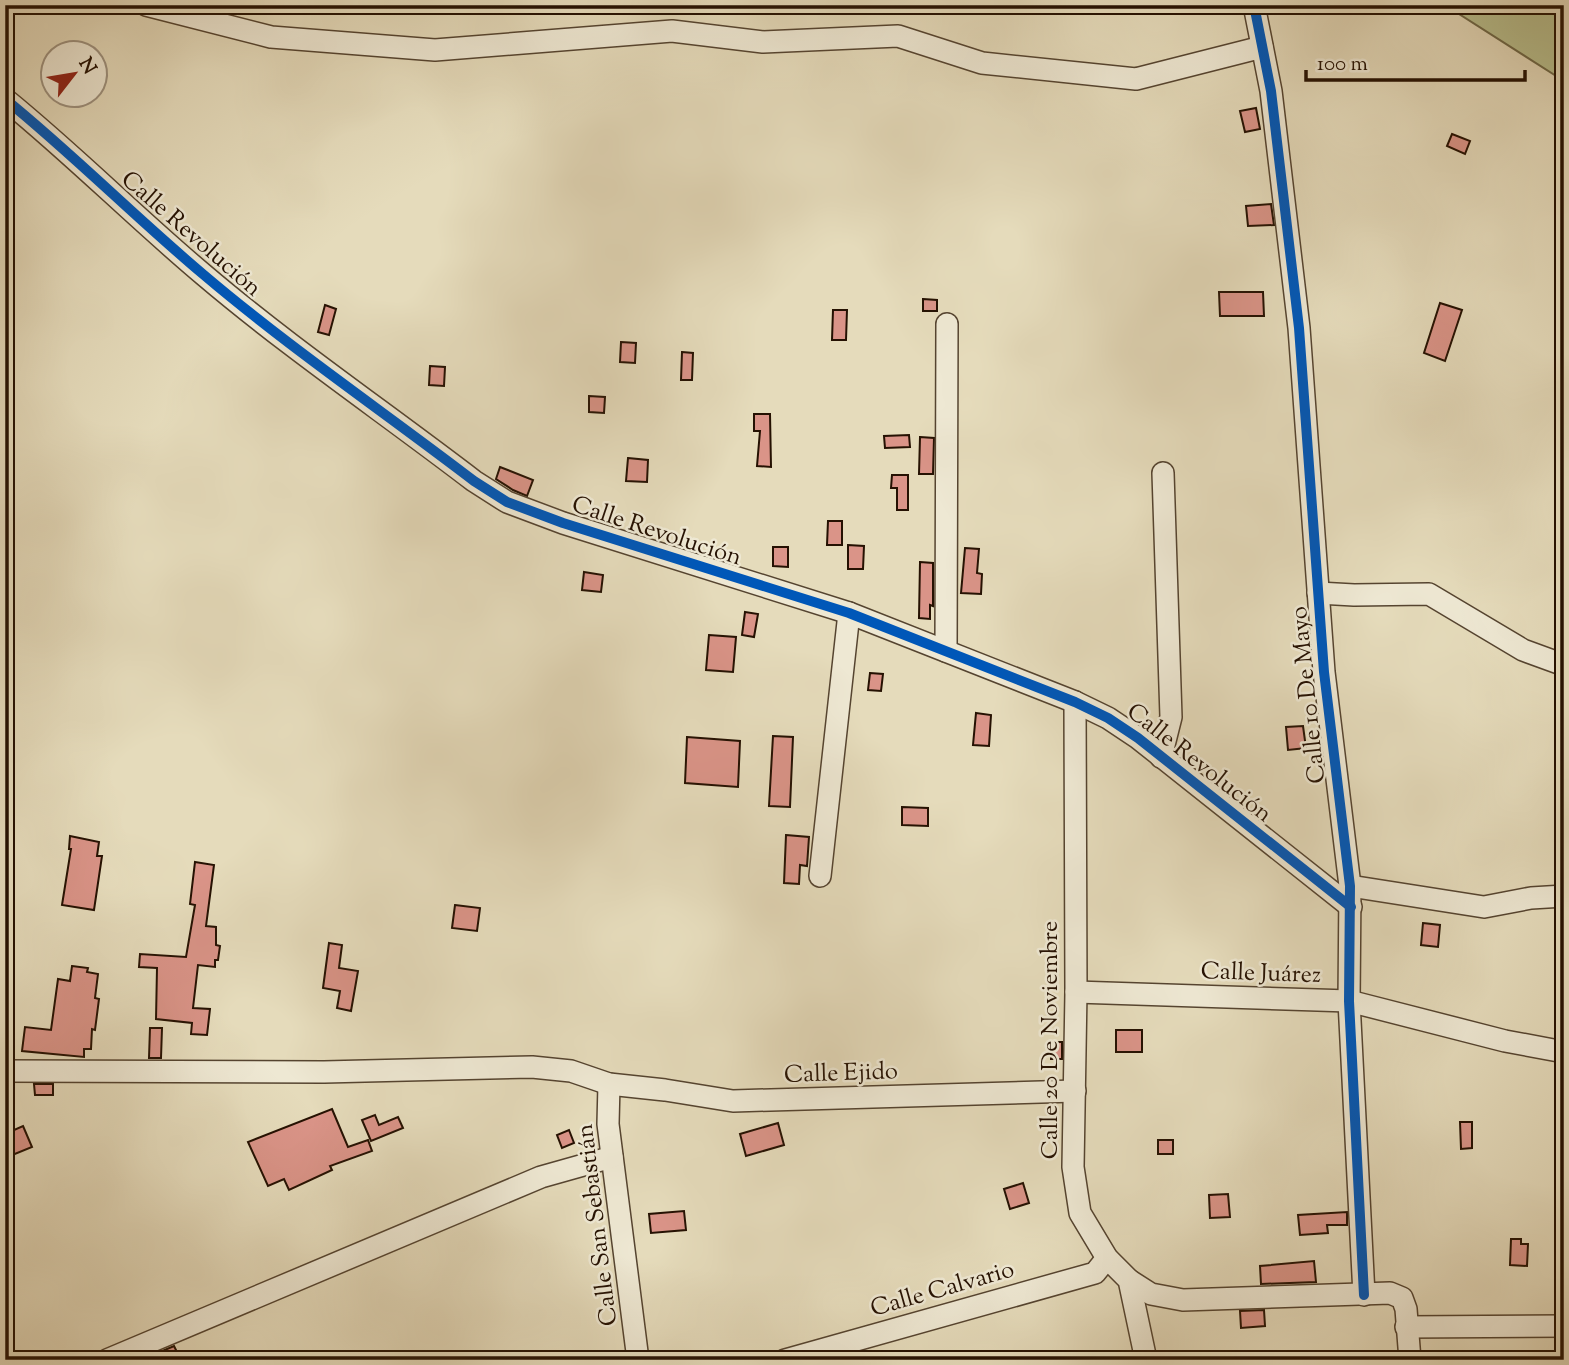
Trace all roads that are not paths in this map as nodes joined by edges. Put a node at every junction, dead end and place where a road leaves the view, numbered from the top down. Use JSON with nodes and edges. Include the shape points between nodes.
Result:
{"nodes":[{"id":1,"x":146,"y":5,"type":"edge"},
{"id":2,"x":1254,"y":5,"type":"edge"},
{"id":3,"x":1262,"y":47,"type":"junction"},
{"id":4,"x":5,"y":99,"type":"edge"},
{"id":5,"x":947,"y":324,"type":"dead end"},
{"id":6,"x":1163,"y":473,"type":"dead end"},
{"id":7,"x":1318,"y":593,"type":"junction"},
{"id":8,"x":849,"y":613,"type":"junction"},
{"id":9,"x":946,"y":651,"type":"junction"},
{"id":10,"x":1564,"y":665,"type":"edge"},
{"id":11,"x":1075,"y":702,"type":"junction"},
{"id":12,"x":1161,"y":757,"type":"junction"},
{"id":13,"x":820,"y":876,"type":"dead end"},
{"id":14,"x":1564,"y":896,"type":"edge"},
{"id":15,"x":1350,"y":897,"type":"junction"},
{"id":16,"x":1076,"y":992,"type":"junction"},
{"id":17,"x":1349,"y":1001,"type":"junction"},
{"id":18,"x":1564,"y":1052,"type":"edge"},
{"id":19,"x":5,"y":1071,"type":"edge"},
{"id":20,"x":609,"y":1084,"type":"junction"},
{"id":21,"x":1076,"y":1091,"type":"junction"},
{"id":22,"x":612,"y":1157,"type":"junction"},
{"id":23,"x":1107,"y":1258,"type":"junction"},
{"id":24,"x":1129,"y":1280,"type":"junction"},
{"id":25,"x":1364,"y":1295,"type":"junction"},
{"id":26,"x":1564,"y":1326,"type":"edge"},
{"id":27,"x":1406,"y":1327,"type":"junction"},
{"id":28,"x":107,"y":1360,"type":"edge"},
{"id":29,"x":638,"y":1360,"type":"edge"},
{"id":30,"x":785,"y":1360,"type":"edge"},
{"id":31,"x":1146,"y":1360,"type":"edge"},
{"id":32,"x":1410,"y":1360,"type":"edge"}],
"edges":[{"from":1,"to":3,"type":"street","via":[[271,37],[435,50],[672,31],[763,42],[898,36],[982,63],[1136,79]]},
{"from":2,"to":3,"type":"street","name":"Calle 10 De Mayo"},
{"from":3,"to":7,"type":"street","name":"Calle 10 De Mayo","via":[[1299,328]]},
{"from":4,"to":8,"type":"street","name":"Calle Revolución","via":[[283,339],[507,502]]},
{"from":5,"to":9,"type":"street"},
{"from":6,"to":12,"type":"street","via":[[1171,717]]},
{"from":7,"to":10,"type":"street","via":[[1429,594],[1523,650]]},
{"from":7,"to":15,"type":"street","name":"Calle 10 De Mayo"},
{"from":8,"to":9,"type":"street","name":"Calle Revolución"},
{"from":8,"to":13,"type":"street"},
{"from":9,"to":11,"type":"street","name":"Calle Revolución"},
{"from":11,"to":12,"type":"street","name":"Calle Revolución","via":[[1108,718]]},
{"from":11,"to":16,"type":"street","name":"Calle 20 De Noviembre"},
{"from":12,"to":15,"type":"street","name":"Calle Revolución"},
{"from":14,"to":15,"type":"street","via":[[1484,907]]},
{"from":15,"to":17,"type":"street","name":"Calle 10 De Mayo"},
{"from":16,"to":17,"type":"street","name":"Calle Juárez"},
{"from":16,"to":21,"type":"street","name":"Calle 20 De Noviembre"},
{"from":17,"to":18,"type":"street","name":"Calle Juárez"},
{"from":17,"to":25,"type":"street","name":"Calle 10 De Mayo"},
{"from":19,"to":20,"type":"street","name":"Calle Ejido","via":[[531,1067],[571,1071]]},
{"from":20,"to":21,"type":"street","name":"Calle Ejido","via":[[733,1101]]},
{"from":20,"to":22,"type":"street","name":"Calle San Sebastián"},
{"from":21,"to":23,"type":"street","name":"Calle 20 De Noviembre","via":[[1073,1167],[1080,1213]]},
{"from":22,"to":28,"type":"street","via":[[541,1177]]},
{"from":22,"to":29,"type":"street","name":"Calle San Sebastián"},
{"from":23,"to":24,"type":"street","name":"Calle 20 De Noviembre"},
{"from":23,"to":30,"type":"street","name":"Calle Calvario","via":[[1095,1273]]},
{"from":24,"to":25,"type":"street","via":[[1152,1294],[1183,1300]]},
{"from":24,"to":31,"type":"street"},
{"from":25,"to":27,"type":"street","via":[[1390,1293],[1402,1298]]},
{"from":26,"to":27,"type":"street"},
{"from":27,"to":32,"type":"street"}]}
